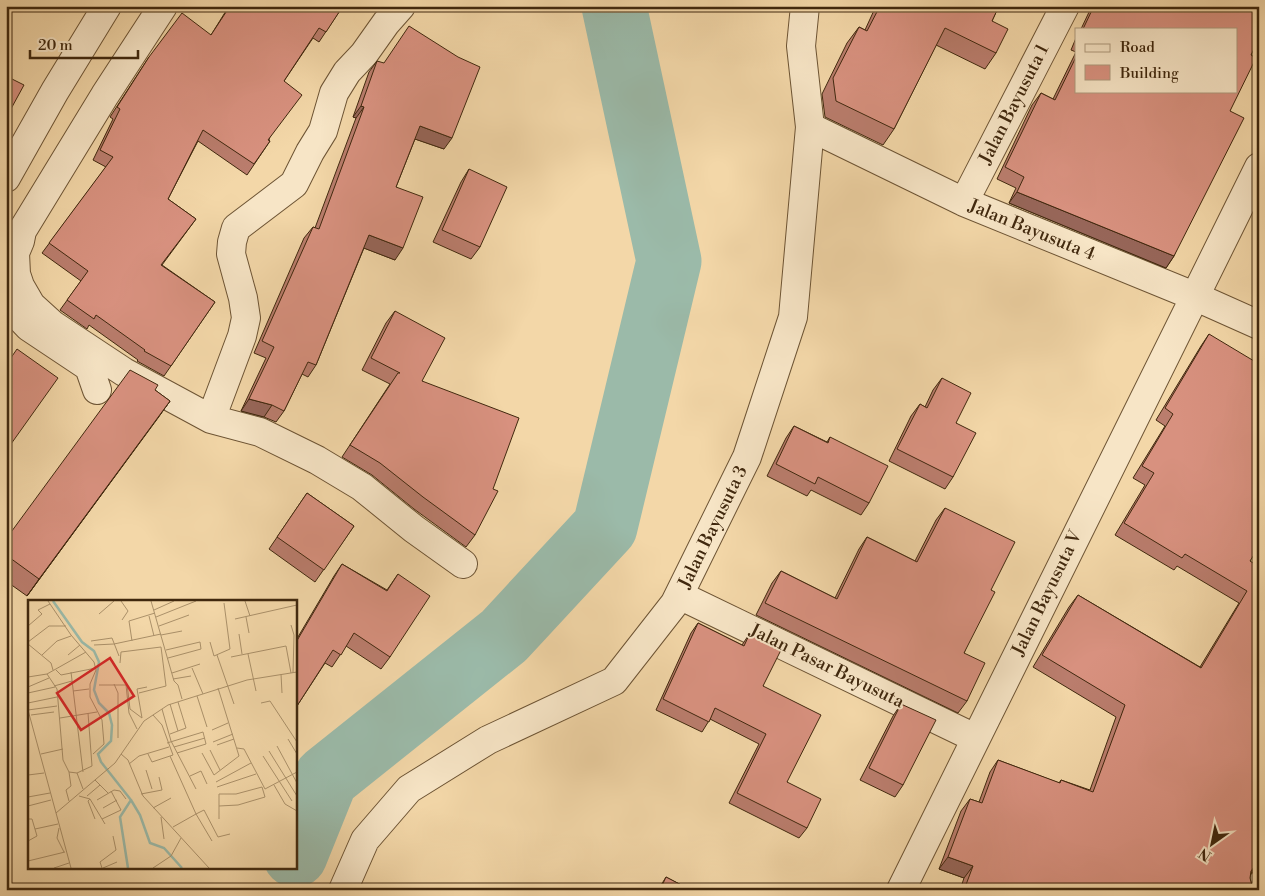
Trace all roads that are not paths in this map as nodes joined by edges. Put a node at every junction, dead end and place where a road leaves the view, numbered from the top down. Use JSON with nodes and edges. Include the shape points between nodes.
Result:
{"nodes":[{"id":1,"x":107,"y":6,"type":"edge"},
{"id":2,"x":163,"y":6,"type":"edge"},
{"id":3,"x":401,"y":6,"type":"edge"},
{"id":4,"x":805,"y":6,"type":"edge"},
{"id":5,"x":1065,"y":6,"type":"edge"},
{"id":6,"x":810,"y":127,"type":"junction"},
{"id":7,"x":1259,"y":167,"type":"edge"},
{"id":8,"x":6,"y":178,"type":"edge"},
{"id":9,"x":964,"y":202,"type":"junction"},
{"id":10,"x":1194,"y":296,"type":"junction"},
{"id":11,"x":6,"y":303,"type":"edge"},
{"id":12,"x":1259,"y":325,"type":"edge"},
{"id":13,"x":97,"y":390,"type":"dead end"},
{"id":14,"x":212,"y":419,"type":"junction"},
{"id":15,"x":463,"y":564,"type":"dead end"},
{"id":16,"x":679,"y":595,"type":"junction"},
{"id":17,"x":976,"y":738,"type":"junction"},
{"id":18,"x":1259,"y":886,"type":"edge"},
{"id":19,"x":344,"y":890,"type":"edge"},
{"id":20,"x":900,"y":890,"type":"edge"},
{"id":21,"x":1256,"y":890,"type":"edge"}],
"edges":[{"from":1,"to":8,"type":"street"},
{"from":2,"to":14,"type":"street","via":[[22,230],[15,253],[16,274],[31,305],[53,325],[124,372]]},
{"from":3,"to":14,"type":"street","via":[[347,72],[334,93],[323,131],[294,184],[236,228],[231,254],[246,318]]},
{"from":4,"to":6,"type":"street","name":"Jalan Bayusuta 3","via":[[801,46]]},
{"from":5,"to":9,"type":"street","name":"Jalan Bayusuta 1"},
{"from":6,"to":9,"type":"street","name":"Jalan Bayusuta 4"},
{"from":6,"to":16,"type":"street","name":"Jalan Bayusuta 3","via":[[793,317],[747,457]]},
{"from":7,"to":10,"type":"street","name":"Jalan Bayusuta V"},
{"from":9,"to":10,"type":"street","name":"Jalan Bayusuta 4"},
{"from":10,"to":12,"type":"street","name":"Jalan Bayusuta 4"},
{"from":10,"to":17,"type":"street","name":"Jalan Bayusuta V"},
{"from":11,"to":13,"type":"street","via":[[29,327],[89,367]]},
{"from":14,"to":15,"type":"street","via":[[260,432],[318,460],[362,487]]},
{"from":16,"to":17,"type":"street","name":"Jalan Pasar Bayusuta"},
{"from":16,"to":19,"type":"street","name":"Jalan Bayusuta 3","via":[[614,681],[488,740],[409,789],[365,840]]},
{"from":17,"to":20,"type":"street","name":"Jalan Bayusuta V"},
{"from":18,"to":21,"type":"street"}]}
